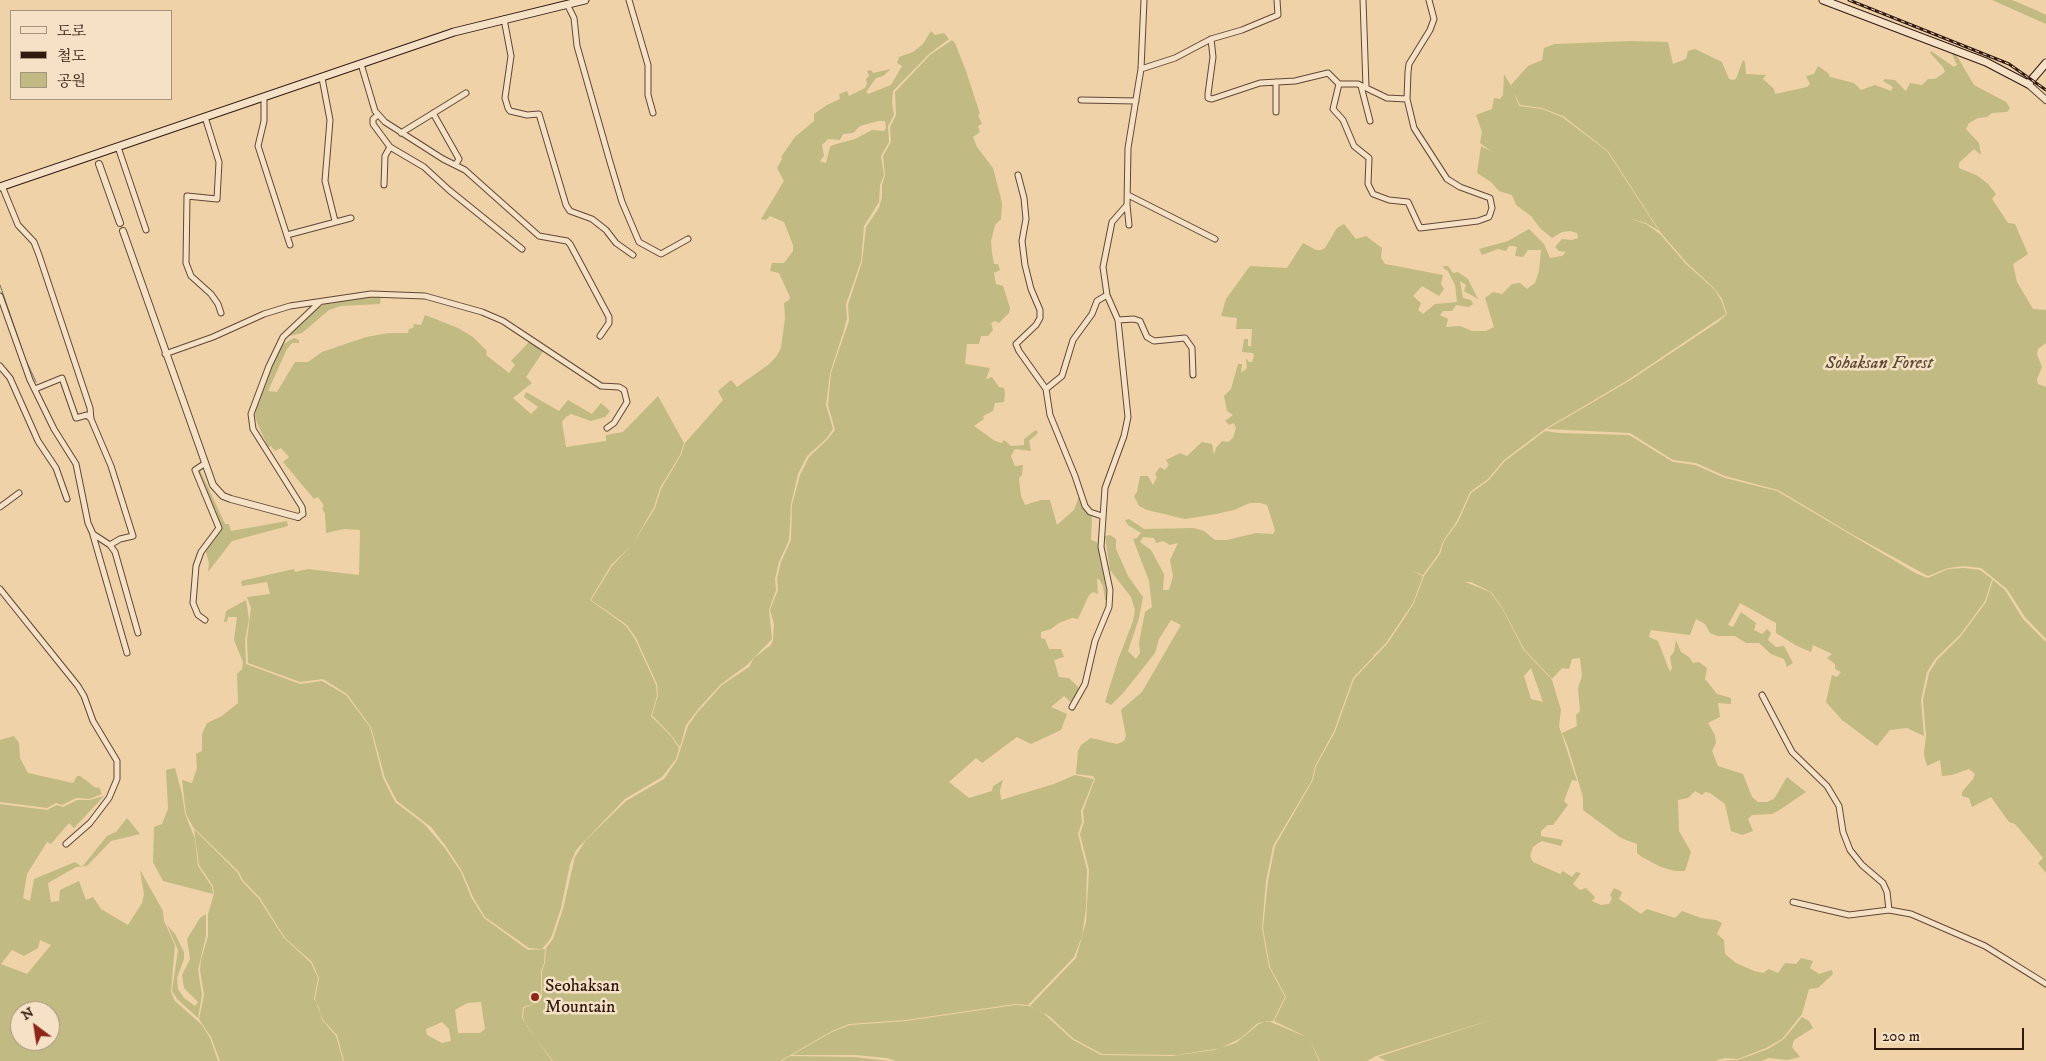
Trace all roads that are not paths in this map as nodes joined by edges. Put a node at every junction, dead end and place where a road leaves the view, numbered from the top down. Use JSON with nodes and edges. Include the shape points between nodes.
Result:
{"nodes":[{"id":1,"x":585,"y":0,"type":"edge"},
{"id":2,"x":629,"y":0,"type":"edge"},
{"id":3,"x":1144,"y":0,"type":"edge"},
{"id":4,"x":1277,"y":0,"type":"edge"},
{"id":5,"x":1363,"y":0,"type":"edge"},
{"id":6,"x":1429,"y":0,"type":"edge"},
{"id":7,"x":1823,"y":0,"type":"edge"},
{"id":8,"x":567,"y":4,"type":"junction"},
{"id":9,"x":504,"y":18,"type":"junction"},
{"id":10,"x":1212,"y":39,"type":"junction"},
{"id":11,"x":2046,"y":63,"type":"edge"},
{"id":12,"x":362,"y":64,"type":"junction"},
{"id":13,"x":1141,"y":69,"type":"junction"},
{"id":14,"x":322,"y":78,"type":"junction"},
{"id":15,"x":1276,"y":82,"type":"junction"},
{"id":16,"x":1339,"y":84,"type":"junction"},
{"id":17,"x":2028,"y":84,"type":"junction"},
{"id":18,"x":1364,"y":86,"type":"junction"},
{"id":19,"x":466,"y":93,"type":"dead end"},
{"id":20,"x":264,"y":97,"type":"junction"},
{"id":21,"x":1407,"y":99,"type":"junction"},
{"id":22,"x":1081,"y":100,"type":"dead end"},
{"id":23,"x":2046,"y":100,"type":"edge"},
{"id":24,"x":1136,"y":101,"type":"junction"},
{"id":25,"x":1276,"y":112,"type":"dead end"},
{"id":26,"x":433,"y":113,"type":"junction"},
{"id":27,"x":652,"y":113,"type":"dead end"},
{"id":28,"x":378,"y":115,"type":"junction"},
{"id":29,"x":205,"y":118,"type":"junction"},
{"id":30,"x":1370,"y":120,"type":"dead end"},
{"id":31,"x":401,"y":132,"type":"junction"},
{"id":32,"x":118,"y":147,"type":"junction"},
{"id":33,"x":390,"y":147,"type":"junction"},
{"id":34,"x":99,"y":164,"type":"dead end"},
{"id":35,"x":456,"y":164,"type":"junction"},
{"id":36,"x":1018,"y":175,"type":"dead end"},
{"id":37,"x":384,"y":184,"type":"dead end"},
{"id":38,"x":1,"y":187,"type":"edge"},
{"id":39,"x":1128,"y":195,"type":"junction"},
{"id":40,"x":1127,"y":205,"type":"junction"},
{"id":41,"x":351,"y":218,"type":"dead end"},
{"id":42,"x":335,"y":221,"type":"junction"},
{"id":43,"x":120,"y":223,"type":"dead end"},
{"id":44,"x":1129,"y":225,"type":"dead end"},
{"id":45,"x":146,"y":230,"type":"dead end"},
{"id":46,"x":122,"y":231,"type":"dead end"},
{"id":47,"x":287,"y":235,"type":"junction"},
{"id":48,"x":1215,"y":238,"type":"dead end"},
{"id":49,"x":688,"y":239,"type":"dead end"},
{"id":50,"x":290,"y":245,"type":"dead end"},
{"id":51,"x":522,"y":249,"type":"dead end"},
{"id":52,"x":633,"y":255,"type":"dead end"},
{"id":53,"x":1107,"y":295,"type":"junction"},
{"id":54,"x":0,"y":296,"type":"edge"},
{"id":55,"x":320,"y":302,"type":"junction"},
{"id":56,"x":222,"y":313,"type":"dead end"},
{"id":57,"x":1118,"y":320,"type":"junction"},
{"id":58,"x":600,"y":336,"type":"dead end"},
{"id":59,"x":165,"y":354,"type":"junction"},
{"id":60,"x":0,"y":366,"type":"edge"},
{"id":61,"x":1193,"y":375,"type":"dead end"},
{"id":62,"x":35,"y":389,"type":"junction"},
{"id":63,"x":1046,"y":389,"type":"junction"},
{"id":64,"x":91,"y":419,"type":"junction"},
{"id":65,"x":607,"y":428,"type":"dead end"},
{"id":66,"x":204,"y":464,"type":"junction"},
{"id":67,"x":19,"y":493,"type":"dead end"},
{"id":68,"x":67,"y":499,"type":"dead end"},
{"id":69,"x":0,"y":507,"type":"edge"},
{"id":70,"x":1102,"y":516,"type":"junction"},
{"id":71,"x":298,"y":517,"type":"joint"},
{"id":72,"x":93,"y":534,"type":"junction"},
{"id":73,"x":110,"y":545,"type":"junction"},
{"id":74,"x":0,"y":589,"type":"edge"},
{"id":75,"x":205,"y":620,"type":"dead end"},
{"id":76,"x":138,"y":633,"type":"dead end"},
{"id":77,"x":127,"y":653,"type":"dead end"},
{"id":78,"x":1762,"y":696,"type":"dead end"},
{"id":79,"x":1072,"y":707,"type":"dead end"},
{"id":80,"x":66,"y":844,"type":"dead end"},
{"id":81,"x":1793,"y":902,"type":"dead end"},
{"id":82,"x":1889,"y":910,"type":"junction"},
{"id":83,"x":2046,"y":984,"type":"edge"}],
"edges":[{"from":1,"to":8,"type":"main road"},
{"from":2,"to":27,"type":"street","via":[[648,65]]},
{"from":3,"to":13,"type":"street"},
{"from":4,"to":10,"type":"street","via":[[1278,15]]},
{"from":5,"to":18,"type":"street"},
{"from":6,"to":21,"type":"street","via":[[1434,18],[1409,64]]},
{"from":7,"to":17,"type":"main road","via":[[1998,67]]},
{"from":8,"to":9,"type":"main road"},
{"from":8,"to":49,"type":"street","via":[[574,18],[577,46],[622,202],[639,242],[661,254]]},
{"from":9,"to":12,"type":"main road"},
{"from":9,"to":52,"type":"street","via":[[511,56],[505,98],[508,108],[527,115],[539,114],[566,205],[570,211],[592,219]]},
{"from":10,"to":13,"type":"street","via":[[1175,58]]},
{"from":10,"to":15,"type":"street","via":[[1208,98],[1225,96],[1260,82]]},
{"from":11,"to":17,"type":"main road"},
{"from":12,"to":14,"type":"main road"},
{"from":12,"to":28,"type":"street"},
{"from":13,"to":24,"type":"street"},
{"from":14,"to":20,"type":"main road"},
{"from":14,"to":42,"type":"street","via":[[330,120],[325,181]]},
{"from":15,"to":16,"type":"street","via":[[1295,82],[1328,72]]},
{"from":15,"to":25,"type":"street"},
{"from":16,"to":18,"type":"street"},
{"from":16,"to":21,"type":"street","via":[[1333,109],[1354,146],[1369,158],[1368,184],[1373,194],[1408,202],[1420,228],[1484,220],[1492,208],[1490,198],[1447,179],[1417,136]]},
{"from":17,"to":23,"type":"street"},
{"from":18,"to":21,"type":"street","via":[[1387,98]]},
{"from":18,"to":30,"type":"street"},
{"from":19,"to":26,"type":"street"},
{"from":20,"to":29,"type":"main road"},
{"from":20,"to":47,"type":"street","via":[[264,121],[258,146]]},
{"from":22,"to":24,"type":"street"},
{"from":24,"to":39,"type":"street","via":[[1128,148]]},
{"from":26,"to":31,"type":"street"},
{"from":26,"to":35,"type":"street","via":[[459,159]]},
{"from":28,"to":31,"type":"street"},
{"from":28,"to":33,"type":"street","via":[[373,124]]},
{"from":29,"to":32,"type":"main road"},
{"from":29,"to":56,"type":"street","via":[[219,162],[217,199],[187,196],[186,263],[191,276],[211,294]]},
{"from":31,"to":35,"type":"street"},
{"from":32,"to":38,"type":"main road"},
{"from":32,"to":45,"type":"street"},
{"from":33,"to":37,"type":"street","via":[[385,156]]},
{"from":33,"to":51,"type":"street","via":[[424,166]]},
{"from":34,"to":43,"type":"street"},
{"from":35,"to":58,"type":"street","via":[[539,236],[570,244],[607,308],[609,322]]},
{"from":36,"to":63,"type":"street","via":[[1026,219],[1022,242],[1025,265],[1040,318],[1016,344]]},
{"from":38,"to":64,"type":"street","via":[[18,225],[34,242]]},
{"from":39,"to":40,"type":"street"},
{"from":39,"to":48,"type":"street"},
{"from":40,"to":44,"type":"street"},
{"from":40,"to":53,"type":"street","via":[[1112,222],[1106,244],[1103,267]]},
{"from":41,"to":42,"type":"street"},
{"from":42,"to":47,"type":"street"},
{"from":46,"to":59,"type":"street"},
{"from":47,"to":50,"type":"street"},
{"from":53,"to":57,"type":"street"},
{"from":53,"to":63,"type":"street","via":[[1097,301],[1092,314],[1073,340],[1062,376]]},
{"from":54,"to":62,"type":"street"},
{"from":55,"to":59,"type":"street","via":[[264,314]]},
{"from":55,"to":65,"type":"street","via":[[371,294],[413,294],[492,316],[601,386],[619,386],[624,390],[627,402]]},
{"from":55,"to":71,"type":"street","via":[[283,337],[251,414],[253,429],[302,507],[303,514]]},
{"from":57,"to":61,"type":"street","via":[[1140,321],[1147,337],[1154,341],[1185,338],[1192,348]]},
{"from":57,"to":70,"type":"street","via":[[1128,417],[1104,488]]},
{"from":59,"to":66,"type":"street"},
{"from":60,"to":68,"type":"street","via":[[10,378],[38,441],[56,468]]},
{"from":62,"to":64,"type":"street","via":[[62,378],[76,418],[87,415]]},
{"from":62,"to":72,"type":"street","via":[[54,429],[76,464]]},
{"from":63,"to":70,"type":"street","via":[[1050,415],[1085,506],[1090,512]]},
{"from":64,"to":73,"type":"street","via":[[111,466],[133,536]]},
{"from":66,"to":71,"type":"street","via":[[209,478],[223,496]]},
{"from":66,"to":75,"type":"street","via":[[194,470],[219,528],[201,552],[196,566],[193,603],[198,615]]},
{"from":67,"to":69,"type":"street"},
{"from":70,"to":79,"type":"street","via":[[1101,547],[1110,590],[1109,608],[1095,641],[1085,684]]},
{"from":72,"to":73,"type":"street"},
{"from":72,"to":77,"type":"street"},
{"from":73,"to":76,"type":"street"},
{"from":74,"to":80,"type":"street","via":[[81,691],[93,721],[117,761],[117,779],[109,798],[97,816]]},
{"from":78,"to":82,"type":"street","via":[[1792,752],[1827,786],[1839,806],[1847,844],[1862,865],[1883,883]]},
{"from":81,"to":82,"type":"street","via":[[1849,915]]},
{"from":82,"to":83,"type":"street","via":[[1911,914],[1948,928],[1992,950]]}]}
